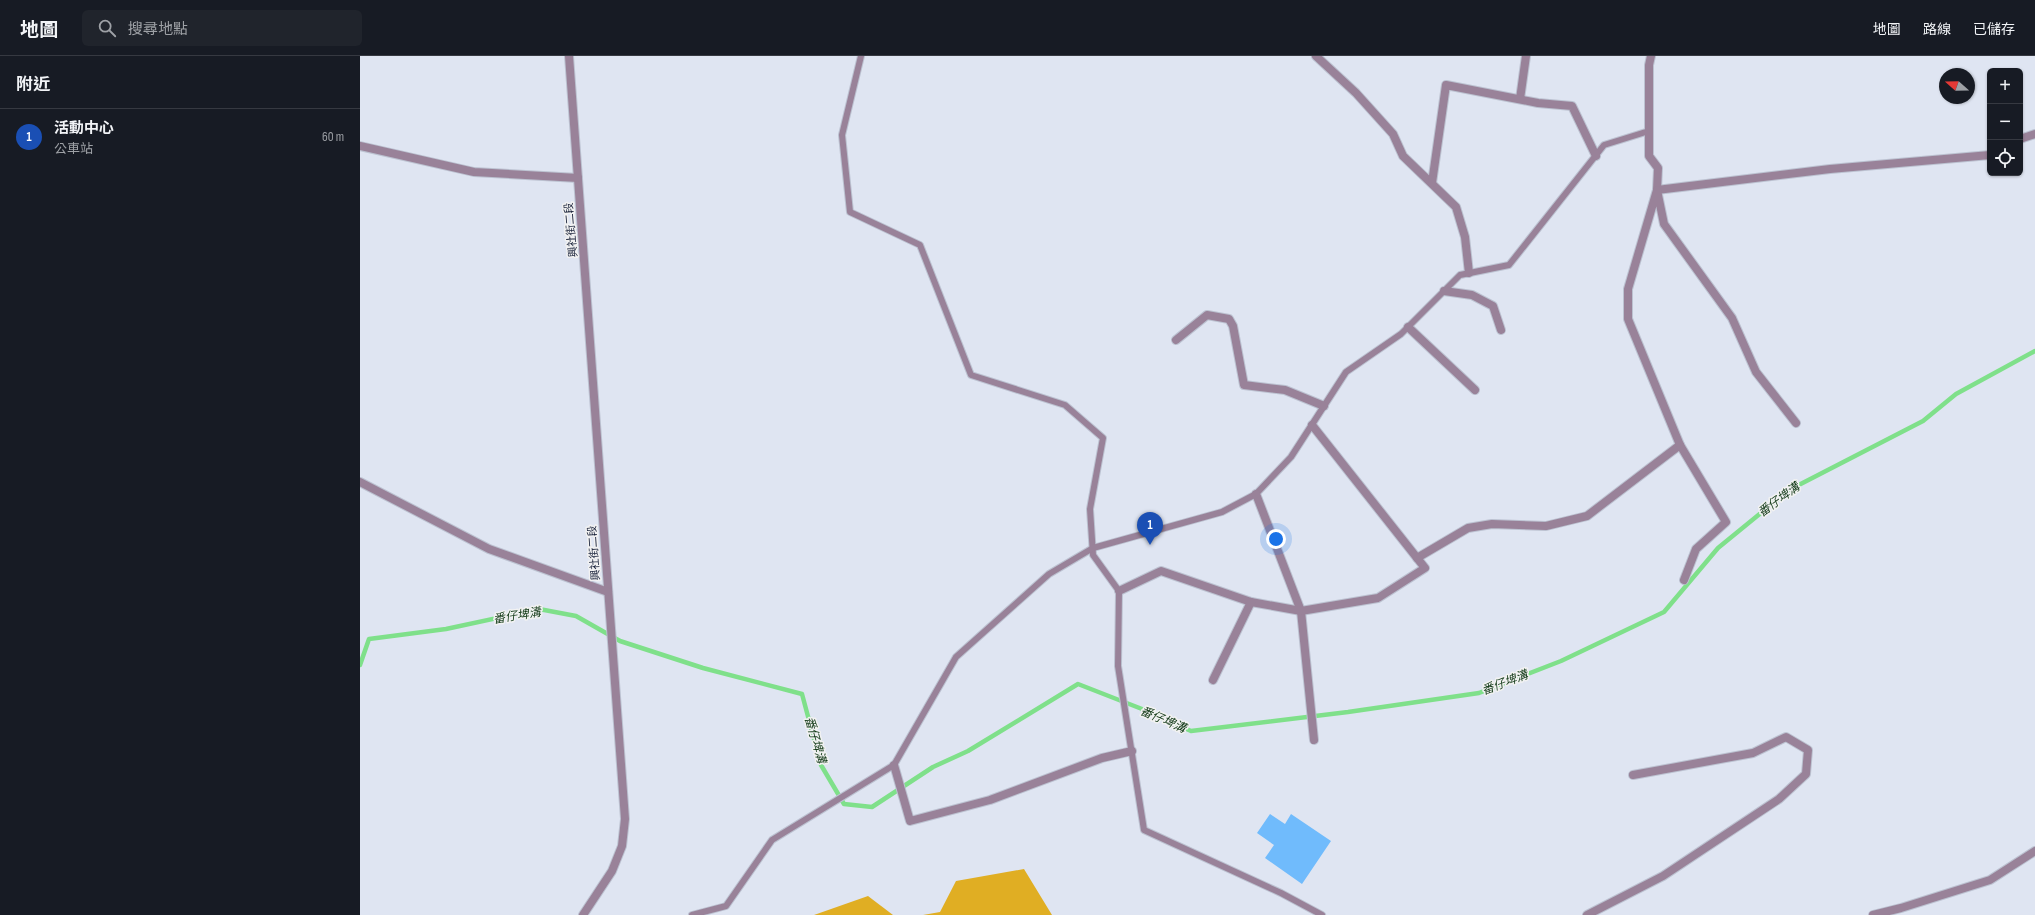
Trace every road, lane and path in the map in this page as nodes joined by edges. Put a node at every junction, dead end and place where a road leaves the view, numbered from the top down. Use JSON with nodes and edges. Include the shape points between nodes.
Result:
{"nodes":[{"id":1,"x":569,"y":56,"type":"edge"},
{"id":2,"x":861,"y":56,"type":"edge"},
{"id":3,"x":1316,"y":56,"type":"edge"},
{"id":4,"x":1526,"y":56,"type":"edge"},
{"id":5,"x":1651,"y":56,"type":"edge"},
{"id":6,"x":1520,"y":99,"type":"junction"},
{"id":7,"x":1649,"y":131,"type":"junction"},
{"id":8,"x":2035,"y":134,"type":"edge"},
{"id":9,"x":2023,"y":137,"type":"edge"},
{"id":10,"x":360,"y":146,"type":"edge"},
{"id":11,"x":1987,"y":155,"type":"edge"},
{"id":12,"x":1596,"y":156,"type":"junction"},
{"id":13,"x":578,"y":178,"type":"junction"},
{"id":14,"x":1432,"y":183,"type":"junction"},
{"id":15,"x":1658,"y":190,"type":"junction"},
{"id":16,"x":1469,"y":273,"type":"junction"},
{"id":17,"x":1444,"y":291,"type":"junction"},
{"id":18,"x":1408,"y":327,"type":"junction"},
{"id":19,"x":1501,"y":330,"type":"dead end"},
{"id":20,"x":1176,"y":340,"type":"dead end"},
{"id":21,"x":1475,"y":390,"type":"dead end"},
{"id":22,"x":1324,"y":406,"type":"junction"},
{"id":23,"x":1796,"y":423,"type":"dead end"},
{"id":24,"x":1312,"y":425,"type":"junction"},
{"id":25,"x":1680,"y":445,"type":"junction"},
{"id":26,"x":360,"y":482,"type":"edge"},
{"id":27,"x":1256,"y":494,"type":"junction"},
{"id":28,"x":1093,"y":548,"type":"junction"},
{"id":29,"x":1417,"y":558,"type":"junction"},
{"id":30,"x":1684,"y":580,"type":"dead end"},
{"id":31,"x":608,"y":592,"type":"junction"},
{"id":32,"x":1120,"y":592,"type":"junction"},
{"id":33,"x":1251,"y":602,"type":"junction"},
{"id":34,"x":1302,"y":611,"type":"junction"},
{"id":35,"x":1213,"y":680,"type":"dead end"},
{"id":36,"x":1314,"y":740,"type":"dead end"},
{"id":37,"x":1132,"y":751,"type":"junction"},
{"id":38,"x":894,"y":765,"type":"junction"},
{"id":39,"x":1633,"y":774,"type":"dead end"},
{"id":40,"x":2035,"y":851,"type":"edge"},
{"id":41,"x":583,"y":915,"type":"edge"},
{"id":42,"x":692,"y":915,"type":"edge"},
{"id":43,"x":1322,"y":915,"type":"edge"},
{"id":44,"x":1588,"y":915,"type":"edge"},
{"id":45,"x":1872,"y":915,"type":"edge"}],
"edges":[{"from":1,"to":13,"type":"street","name":"興社街二段"},
{"from":2,"to":28,"type":"lane","via":[[842,135],[850,212],[920,245],[971,375],[1066,405],[1103,438],[1090,509]]},
{"from":3,"to":14,"type":"street","via":[[1356,93],[1393,134],[1403,156]]},
{"from":4,"to":6,"type":"street"},
{"from":5,"to":7,"type":"street"},
{"from":6,"to":12,"type":"street","via":[[1572,106]]},
{"from":6,"to":14,"type":"street","via":[[1446,85]]},
{"from":7,"to":12,"type":"lane","via":[[1604,145]]},
{"from":7,"to":15,"type":"street","via":[[1649,156],[1658,168]]},
{"from":8,"to":9,"type":"street"},
{"from":10,"to":13,"type":"street","via":[[474,172]]},
{"from":11,"to":15,"type":"street","via":[[1830,169]]},
{"from":12,"to":16,"type":"lane","via":[[1508,266]]},
{"from":13,"to":31,"type":"street","name":"興社街二段"},
{"from":14,"to":16,"type":"street","via":[[1456,207],[1465,237]]},
{"from":15,"to":23,"type":"street","via":[[1664,224],[1732,318],[1756,372]]},
{"from":15,"to":25,"type":"street","via":[[1628,288],[1628,319]]},
{"from":16,"to":17,"type":"lane","via":[[1460,275]]},
{"from":17,"to":18,"type":"lane"},
{"from":17,"to":19,"type":"street","via":[[1472,295],[1493,306]]},
{"from":18,"to":21,"type":"street"},
{"from":18,"to":22,"type":"lane","via":[[1346,372]]},
{"from":20,"to":22,"type":"street","via":[[1207,315],[1229,319],[1233,326],[1244,385],[1285,390]]},
{"from":22,"to":24,"type":"lane"},
{"from":24,"to":27,"type":"lane","via":[[1291,457]]},
{"from":24,"to":29,"type":"street"},
{"from":25,"to":29,"type":"street","via":[[1587,516],[1546,526],[1492,524],[1468,528]]},
{"from":25,"to":30,"type":"street","via":[[1726,522],[1696,549]]},
{"from":26,"to":31,"type":"street","via":[[488,549]]},
{"from":27,"to":28,"type":"lane","via":[[1222,512]]},
{"from":27,"to":34,"type":"street"},
{"from":28,"to":32,"type":"lane","via":[[1093,554]]},
{"from":28,"to":38,"type":"lane","via":[[1049,574],[956,657]]},
{"from":29,"to":34,"type":"street","via":[[1425,568],[1378,598]]},
{"from":31,"to":41,"type":"street","name":"興社街二段","via":[[625,819],[622,846],[612,871]]},
{"from":32,"to":33,"type":"street","via":[[1161,571]]},
{"from":32,"to":37,"type":"lane","via":[[1118,666]]},
{"from":33,"to":34,"type":"street"},
{"from":33,"to":35,"type":"street"},
{"from":34,"to":36,"type":"street"},
{"from":37,"to":38,"type":"street","via":[[1102,758],[990,800],[910,821]]},
{"from":37,"to":43,"type":"lane","via":[[1144,830],[1280,892]]},
{"from":38,"to":42,"type":"lane","via":[[772,840],[726,906]]},
{"from":39,"to":44,"type":"street","via":[[1753,753],[1786,737],[1808,750],[1806,774],[1779,798],[1664,876]]},
{"from":40,"to":45,"type":"street","via":[[1990,880]]}]}
